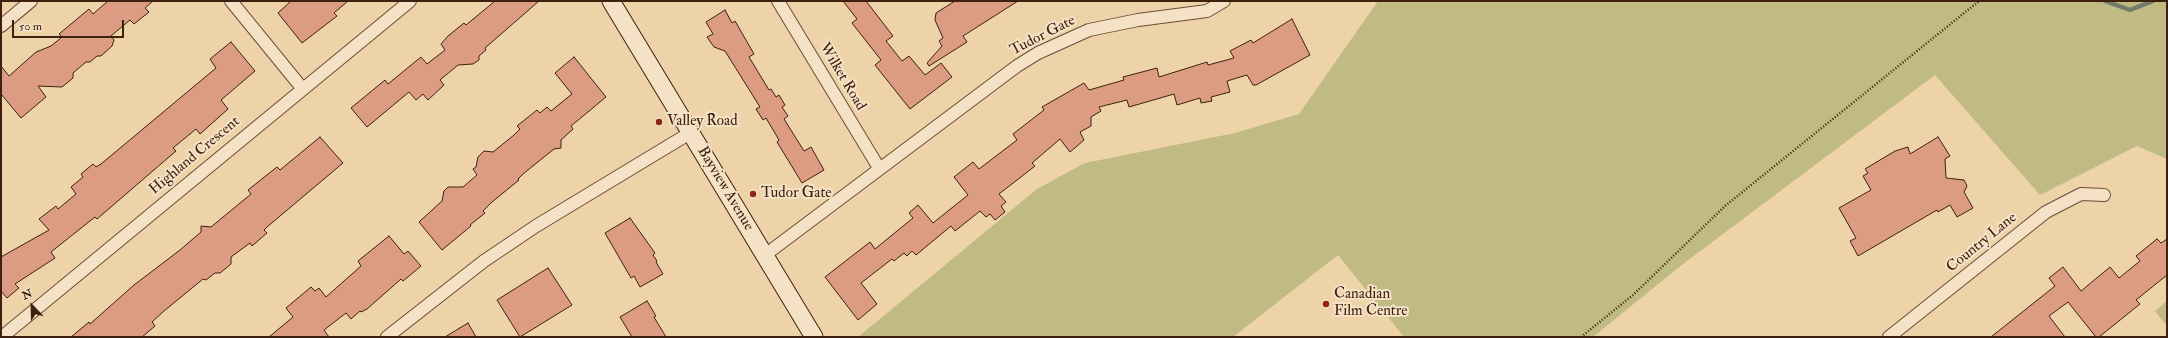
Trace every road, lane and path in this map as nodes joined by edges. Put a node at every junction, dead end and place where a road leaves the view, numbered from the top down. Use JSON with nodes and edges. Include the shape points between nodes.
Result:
{"nodes":[{"id":1,"x":31,"y":1,"type":"edge"},
{"id":2,"x":231,"y":1,"type":"edge"},
{"id":3,"x":410,"y":1,"type":"edge"},
{"id":4,"x":611,"y":1,"type":"edge"},
{"id":5,"x":778,"y":1,"type":"edge"},
{"id":6,"x":1224,"y":1,"type":"edge"},
{"id":7,"x":1978,"y":1,"type":"edge"},
{"id":8,"x":1,"y":26,"type":"edge"},
{"id":9,"x":302,"y":88,"type":"junction"},
{"id":10,"x":690,"y":133,"type":"junction"},
{"id":11,"x":879,"y":168,"type":"junction"},
{"id":12,"x":2104,"y":195,"type":"dead end"},
{"id":13,"x":765,"y":255,"type":"junction"},
{"id":14,"x":2,"y":337,"type":"edge"},
{"id":15,"x":387,"y":337,"type":"edge"},
{"id":16,"x":814,"y":337,"type":"edge"},
{"id":17,"x":1581,"y":337,"type":"edge"},
{"id":18,"x":1889,"y":337,"type":"edge"}],
"edges":[{"from":1,"to":8,"type":"street"},
{"from":2,"to":9,"type":"street"},
{"from":3,"to":9,"type":"street","name":"Highland Crescent"},
{"from":4,"to":10,"type":"main road","name":"Bayview Avenue"},
{"from":5,"to":11,"type":"street","name":"Wilket Road"},
{"from":6,"to":11,"type":"street","name":"Tudor Gate","via":[[1207,11],[1115,24],[1089,30],[1064,40],[1017,66]]},
{"from":7,"to":17,"type":"path","via":[[1724,206],[1633,295]]},
{"from":9,"to":14,"type":"street","name":"Highland Crescent"},
{"from":10,"to":13,"type":"main road","name":"Bayview Avenue"},
{"from":10,"to":15,"type":"street","via":[[484,260]]},
{"from":11,"to":13,"type":"street","name":"Tudor Gate"},
{"from":12,"to":18,"type":"street","name":"Country Lane","via":[[2081,194],[2046,212]]},
{"from":13,"to":16,"type":"main road","name":"Bayview Avenue"}]}
